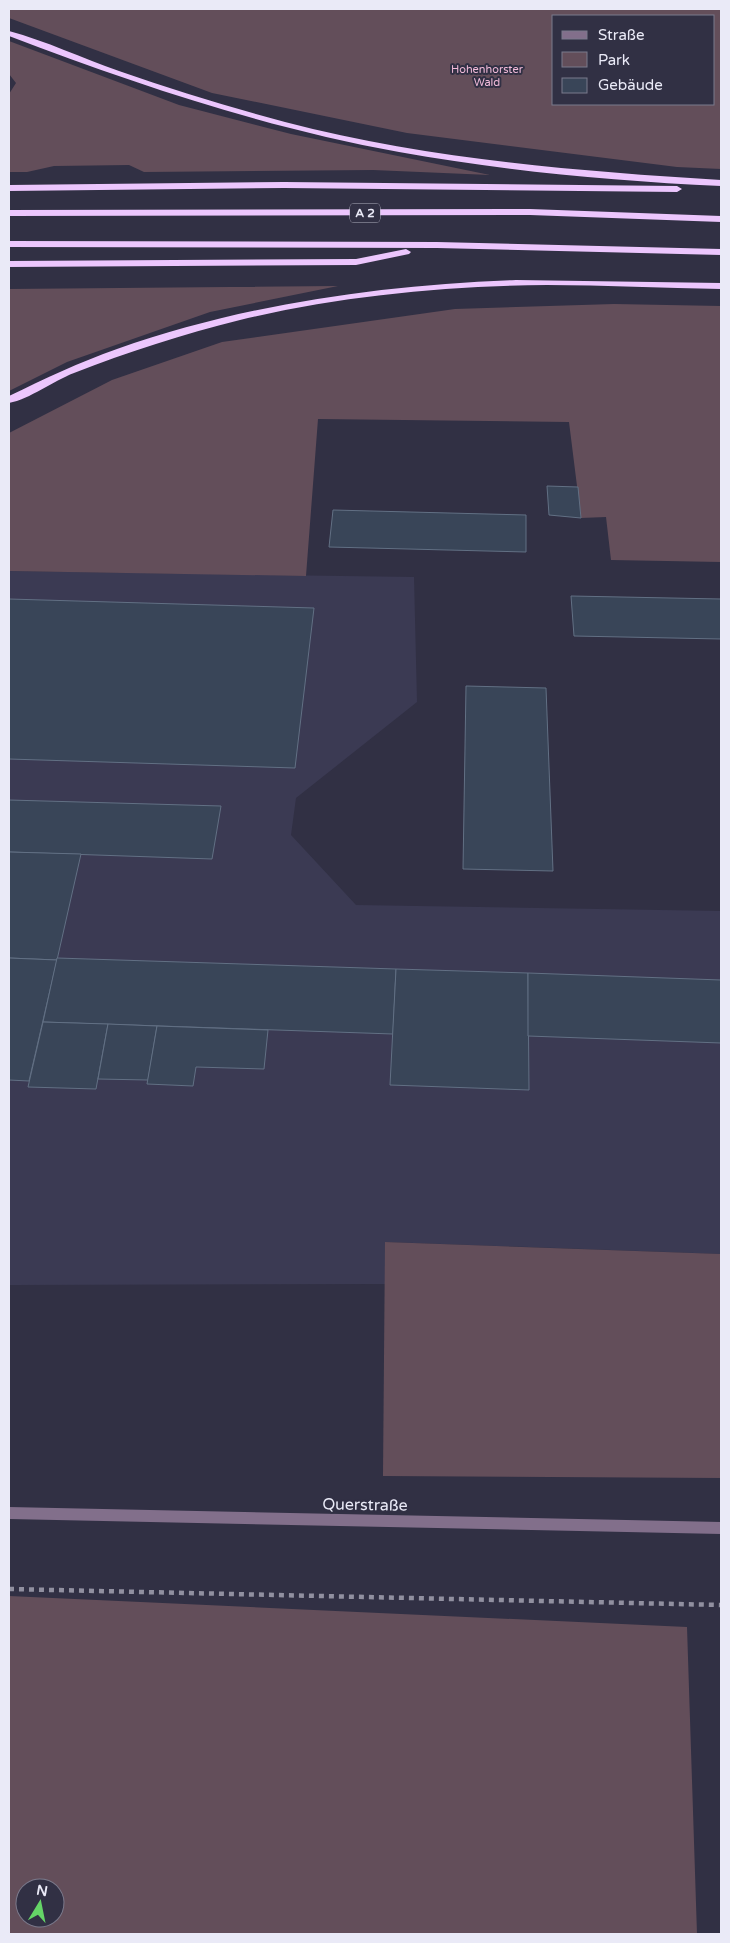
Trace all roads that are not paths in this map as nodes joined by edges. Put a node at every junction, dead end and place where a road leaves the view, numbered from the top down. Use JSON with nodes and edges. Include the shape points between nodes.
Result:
{"nodes":[{"id":1,"x":9,"y":34,"type":"edge"},
{"id":2,"x":721,"y":183,"type":"edge"},
{"id":3,"x":9,"y":188,"type":"edge"},
{"id":4,"x":721,"y":190,"type":"edge"},
{"id":5,"x":9,"y":213,"type":"edge"},
{"id":6,"x":721,"y":219,"type":"edge"},
{"id":7,"x":9,"y":244,"type":"edge"},
{"id":8,"x":437,"y":246,"type":"junction"},
{"id":9,"x":721,"y":252,"type":"edge"},
{"id":10,"x":9,"y":264,"type":"edge"},
{"id":11,"x":721,"y":286,"type":"edge"},
{"id":12,"x":9,"y":400,"type":"edge"},
{"id":13,"x":9,"y":1513,"type":"edge"},
{"id":14,"x":721,"y":1528,"type":"edge"}],
"edges":[{"from":1,"to":2,"type":"highway","via":[[198,101],[358,140],[454,158],[560,172]]},
{"from":3,"to":4,"type":"highway","via":[[294,185]]},
{"from":5,"to":6,"type":"highway","number":"A 2","via":[[530,212]]},
{"from":7,"to":8,"type":"highway"},
{"from":8,"to":9,"type":"highway"},
{"from":8,"to":10,"type":"highway","via":[[356,262]]},
{"from":11,"to":12,"type":"highway","via":[[488,284],[365,294],[240,317],[132,347],[39,384]]},
{"from":13,"to":14,"type":"street","name":"Querstraße"}]}
